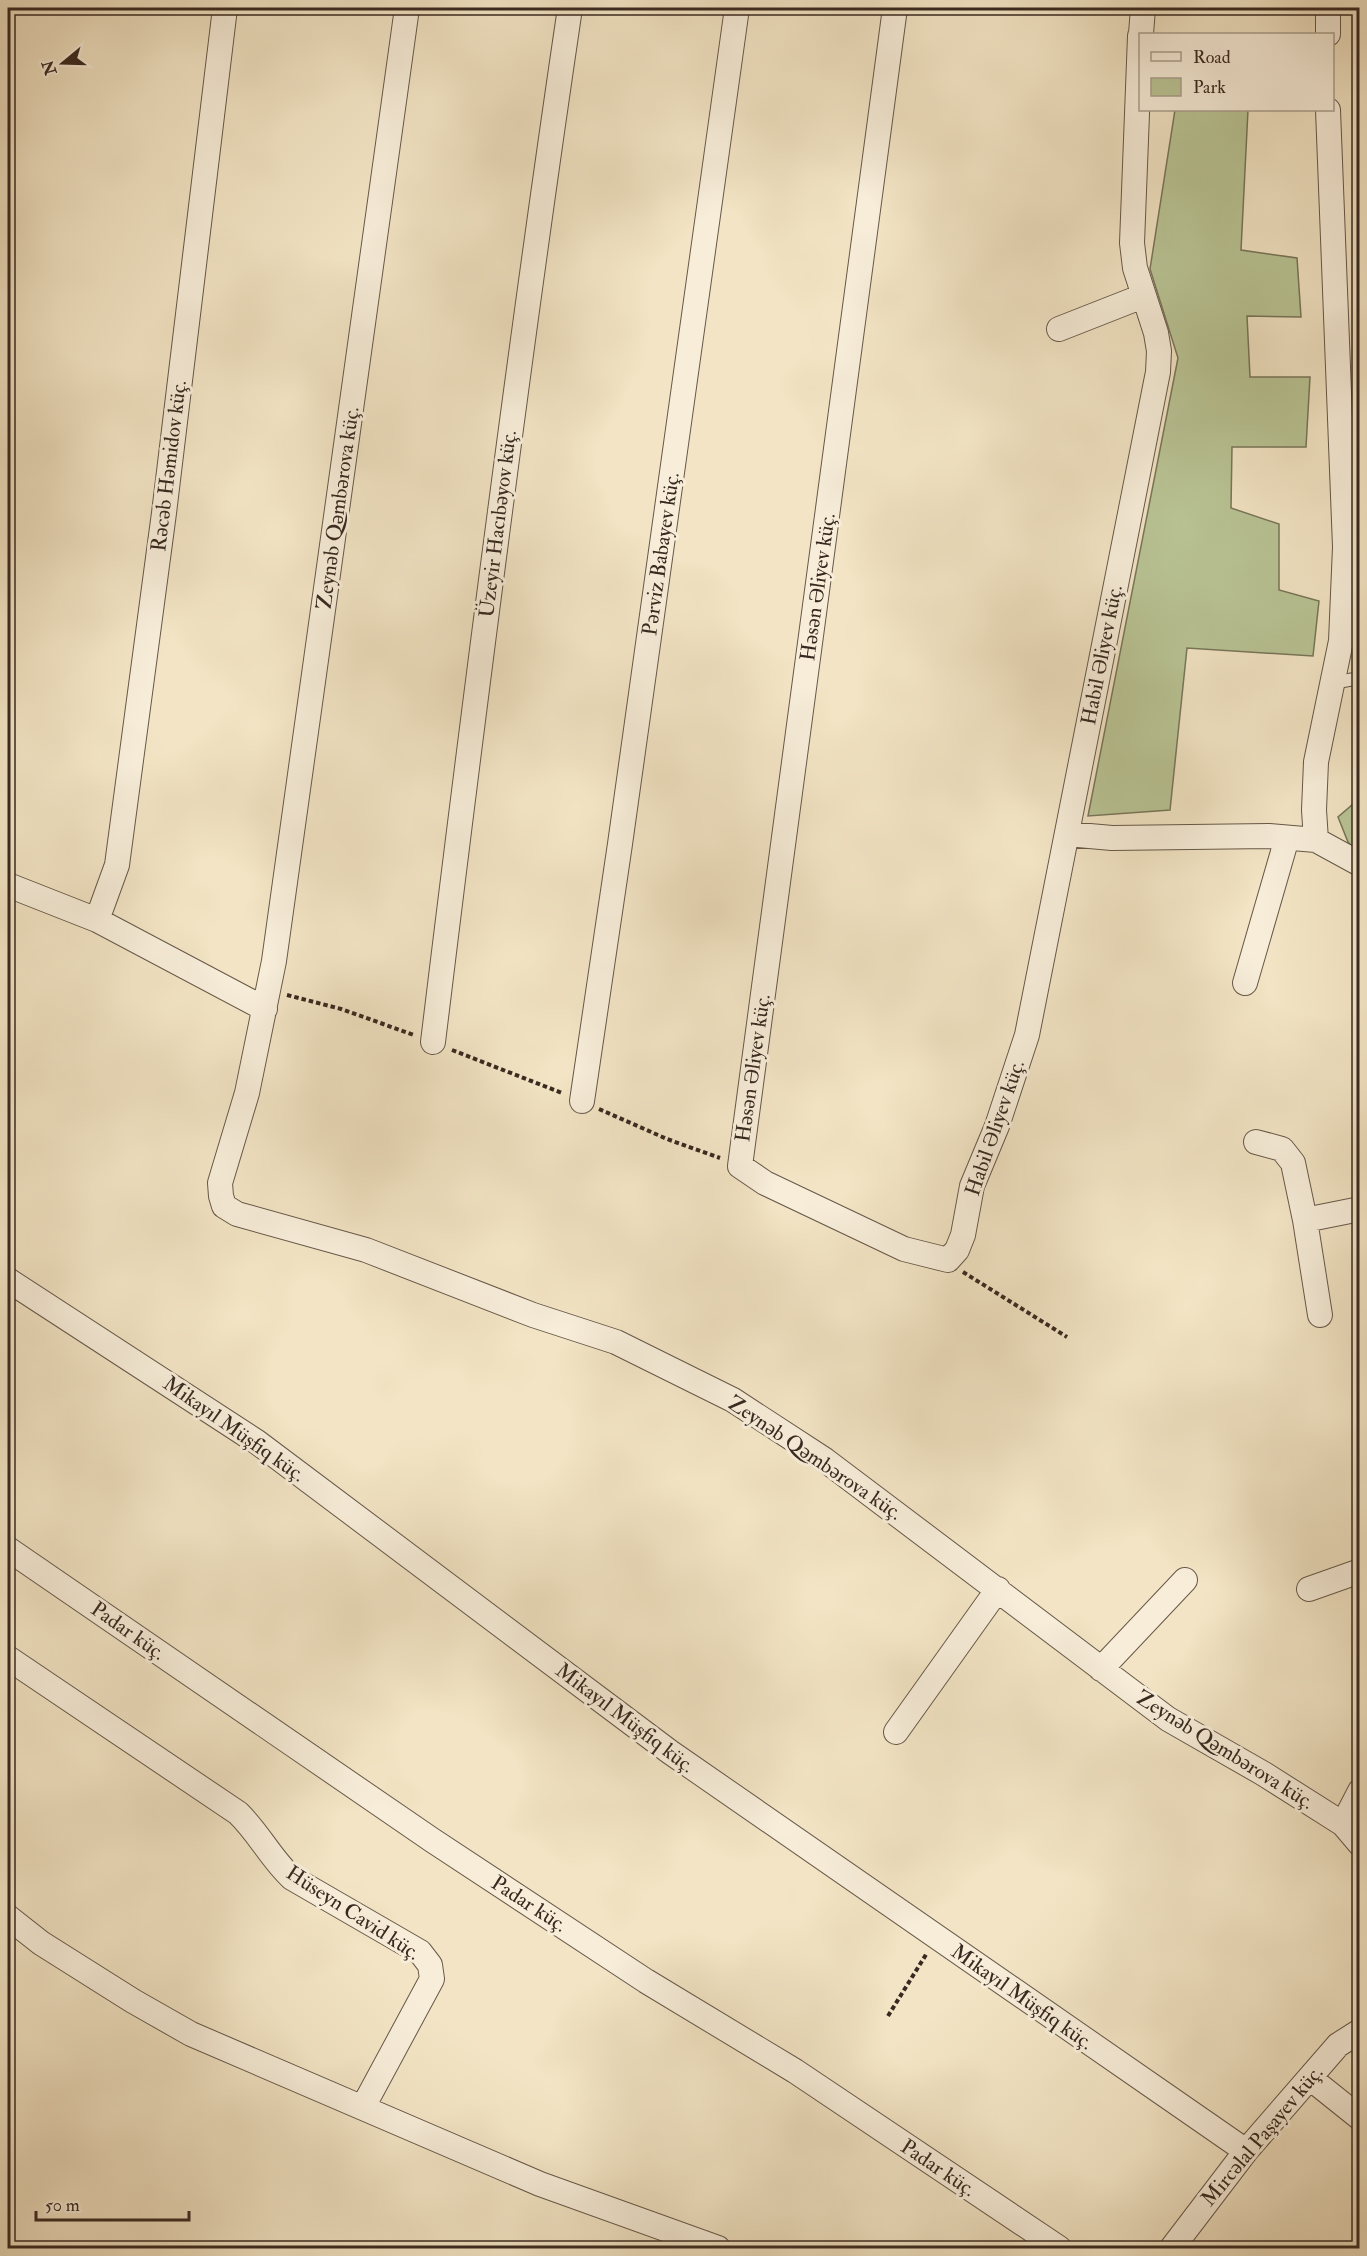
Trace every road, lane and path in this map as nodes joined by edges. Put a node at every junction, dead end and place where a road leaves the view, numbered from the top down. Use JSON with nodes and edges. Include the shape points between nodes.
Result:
{"nodes":[{"id":1,"x":225,"y":8,"type":"edge"},
{"id":2,"x":408,"y":8,"type":"edge"},
{"id":3,"x":570,"y":8,"type":"edge"},
{"id":4,"x":737,"y":8,"type":"edge"},
{"id":5,"x":895,"y":8,"type":"edge"},
{"id":6,"x":1143,"y":8,"type":"edge"},
{"id":7,"x":1328,"y":8,"type":"edge"},
{"id":8,"x":1141,"y":33,"type":"edge"},
{"id":9,"x":1328,"y":33,"type":"edge"},
{"id":10,"x":1139,"y":81,"type":"edge"},
{"id":11,"x":1328,"y":111,"type":"edge"},
{"id":12,"x":1143,"y":296,"type":"junction"},
{"id":13,"x":1059,"y":329,"type":"dead end"},
{"id":14,"x":1351,"y":588,"type":"edge"},
{"id":15,"x":1359,"y":678,"type":"edge"},
{"id":16,"x":1332,"y":683,"type":"junction"},
{"id":17,"x":1067,"y":834,"type":"junction"},
{"id":18,"x":1287,"y":838,"type":"junction"},
{"id":19,"x":1316,"y":840,"type":"junction"},
{"id":20,"x":1359,"y":864,"type":"edge"},
{"id":21,"x":8,"y":885,"type":"edge"},
{"id":22,"x":97,"y":920,"type":"junction"},
{"id":23,"x":1245,"y":983,"type":"dead end"},
{"id":24,"x":266,"y":999,"type":"junction"},
{"id":25,"x":433,"y":1042,"type":"junction"},
{"id":26,"x":582,"y":1101,"type":"junction"},
{"id":27,"x":1256,"y":1142,"type":"dead end"},
{"id":28,"x":740,"y":1166,"type":"junction"},
{"id":29,"x":1359,"y":1209,"type":"edge"},
{"id":30,"x":1305,"y":1220,"type":"junction"},
{"id":31,"x":948,"y":1260,"type":"junction"},
{"id":32,"x":8,"y":1280,"type":"edge"},
{"id":33,"x":1320,"y":1315,"type":"dead end"},
{"id":34,"x":1067,"y":1337,"type":"dead end"},
{"id":35,"x":8,"y":1549,"type":"edge"},
{"id":36,"x":1359,"y":1571,"type":"edge"},
{"id":37,"x":1185,"y":1580,"type":"dead end"},
{"id":38,"x":998,"y":1589,"type":"junction"},
{"id":39,"x":1309,"y":1589,"type":"dead end"},
{"id":40,"x":8,"y":1658,"type":"edge"},
{"id":41,"x":1101,"y":1669,"type":"junction"},
{"id":42,"x":896,"y":1732,"type":"dead end"},
{"id":43,"x":1359,"y":1791,"type":"edge"},
{"id":44,"x":1343,"y":1824,"type":"junction"},
{"id":45,"x":1359,"y":1845,"type":"edge"},
{"id":46,"x":8,"y":1917,"type":"edge"},
{"id":47,"x":936,"y":1937,"type":"junction"},
{"id":48,"x":888,"y":2016,"type":"dead end"},
{"id":49,"x":1359,"y":2031,"type":"edge"},
{"id":50,"x":1310,"y":2078,"type":"junction"},
{"id":51,"x":363,"y":2107,"type":"junction"},
{"id":52,"x":1359,"y":2118,"type":"edge"},
{"id":53,"x":1246,"y":2151,"type":"junction"},
{"id":54,"x":718,"y":2248,"type":"edge"},
{"id":55,"x":1059,"y":2248,"type":"edge"},
{"id":56,"x":1172,"y":2248,"type":"edge"}],
"edges":[{"from":1,"to":22,"type":"street","name":"Rəcəb Həmidov küç.","via":[[117,866]]},
{"from":2,"to":24,"type":"street","name":"Zeynəb Qəmbərova küç."},
{"from":3,"to":25,"type":"street","name":"Üzeyir Hacıbəyov küç.","via":[[526,304]]},
{"from":4,"to":26,"type":"street","name":"Pərviz Babayev küç."},
{"from":5,"to":28,"type":"street","name":"Həsən Əliyev küç."},
{"from":6,"to":8,"type":"street","name":"Habil Əliyev küç."},
{"from":7,"to":9,"type":"street"},
{"from":10,"to":12,"type":"street","name":"Habil Əliyev küç.","via":[[1132,243],[1134,268]]},
{"from":11,"to":14,"type":"street","via":[[1345,547]]},
{"from":12,"to":13,"type":"street"},
{"from":12,"to":17,"type":"street","name":"Habil Əliyev küç.","via":[[1156,333],[1158,372]]},
{"from":14,"to":16,"type":"street"},
{"from":15,"to":16,"type":"lane"},
{"from":16,"to":19,"type":"street","via":[[1316,762]]},
{"from":17,"to":18,"type":"street","via":[[1112,838]]},
{"from":17,"to":31,"type":"street","name":"Habil Əliyev küç.","via":[[1027,1035],[972,1186],[963,1235]]},
{"from":18,"to":19,"type":"street"},
{"from":18,"to":23,"type":"street"},
{"from":19,"to":20,"type":"street"},
{"from":21,"to":22,"type":"street"},
{"from":22,"to":24,"type":"street"},
{"from":24,"to":25,"type":"path","via":[[341,1009]]},
{"from":24,"to":38,"type":"street","name":"Zeynəb Qəmbərova küç.","via":[[247,1093],[220,1183],[225,1206],[237,1214],[366,1250],[650,1357],[733,1400],[825,1460]]},
{"from":25,"to":26,"type":"path"},
{"from":26,"to":28,"type":"path","via":[[667,1140]]},
{"from":27,"to":30,"type":"street","via":[[1282,1149],[1293,1163]]},
{"from":28,"to":31,"type":"street","via":[[765,1183],[904,1250]]},
{"from":29,"to":30,"type":"street"},
{"from":30,"to":33,"type":"street"},
{"from":31,"to":34,"type":"path","via":[[974,1281]]},
{"from":32,"to":47,"type":"street","name":"Mikayıl Müşfiq küç.","via":[[257,1442],[670,1752]]},
{"from":35,"to":55,"type":"street","name":"Padar küç.","via":[[432,1840],[646,1981],[795,2071]]},
{"from":36,"to":39,"type":"street"},
{"from":37,"to":41,"type":"street"},
{"from":38,"to":41,"type":"street","name":"Zeynəb Qəmbərova küç."},
{"from":38,"to":42,"type":"street"},
{"from":40,"to":51,"type":"street","name":"Hüseyn Cavid küç.","via":[[238,1813],[292,1878],[420,1952],[430,1965],[432,1979]]},
{"from":41,"to":44,"type":"street","name":"Zeynəb Qəmbərova küç.","via":[[1168,1719]]},
{"from":43,"to":44,"type":"street"},
{"from":44,"to":45,"type":"street","name":"Zeynəb Qəmbərova küç."},
{"from":46,"to":51,"type":"street","via":[[41,1943],[191,2034]]},
{"from":47,"to":48,"type":"path"},
{"from":47,"to":53,"type":"street","name":"Mikayıl Müşfiq küç."},
{"from":49,"to":50,"type":"street","name":"Mircəlal Paşayev küç.","via":[[1338,2045]]},
{"from":50,"to":52,"type":"street"},
{"from":50,"to":53,"type":"street","name":"Mircəlal Paşayev küç."},
{"from":51,"to":54,"type":"street","via":[[540,2184]]},
{"from":53,"to":56,"type":"street","name":"Mircəlal Paşayev küç."}]}
